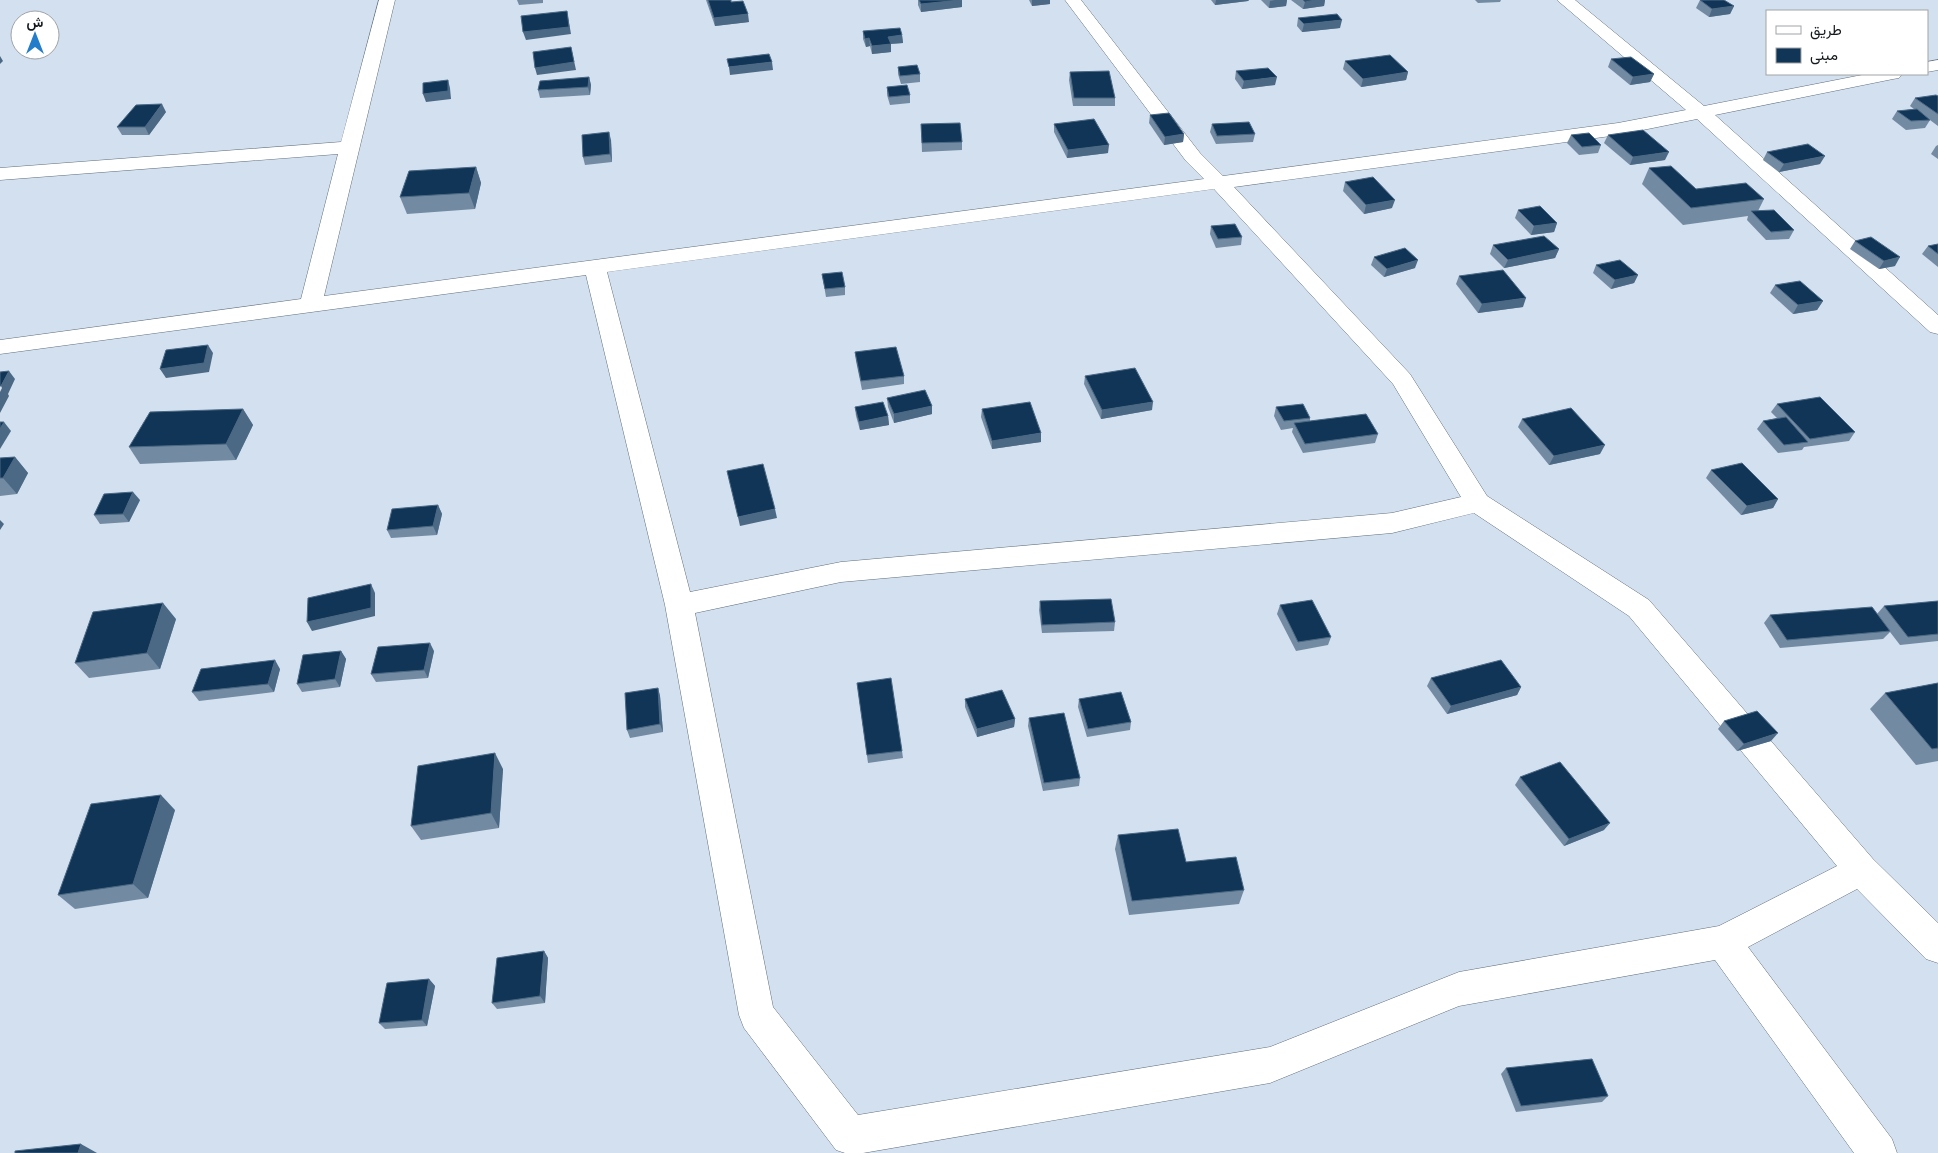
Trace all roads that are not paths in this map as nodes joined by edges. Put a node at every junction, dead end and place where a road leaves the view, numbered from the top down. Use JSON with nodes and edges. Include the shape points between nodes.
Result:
{"nodes":[{"id":1,"x":387,"y":0,"type":"edge"},
{"id":2,"x":1073,"y":0,"type":"edge"},
{"id":3,"x":1565,"y":0,"type":"edge"},
{"id":4,"x":1888,"y":75,"type":"edge"},
{"id":5,"x":1700,"y":112,"type":"junction"},
{"id":6,"x":351,"y":148,"type":"junction"},
{"id":7,"x":0,"y":174,"type":"edge"},
{"id":8,"x":1219,"y":183,"type":"junction"},
{"id":9,"x":595,"y":267,"type":"junction"},
{"id":10,"x":311,"y":305,"type":"junction"},
{"id":11,"x":1938,"y":328,"type":"edge"},
{"id":12,"x":0,"y":347,"type":"edge"},
{"id":13,"x":1478,"y":503,"type":"junction"},
{"id":14,"x":679,"y":605,"type":"junction"},
{"id":15,"x":1861,"y":870,"type":"junction"},
{"id":16,"x":1723,"y":942,"type":"junction"},
{"id":17,"x":1938,"y":947,"type":"edge"},
{"id":18,"x":1878,"y":1153,"type":"edge"}],
"edges":[{"from":1,"to":6,"type":"street"},
{"from":2,"to":8,"type":"street","via":[[1192,157]]},
{"from":3,"to":5,"type":"street"},
{"from":4,"to":5,"type":"street"},
{"from":5,"to":8,"type":"street","via":[[1618,129]]},
{"from":5,"to":11,"type":"street"},
{"from":6,"to":7,"type":"street"},
{"from":6,"to":10,"type":"street"},
{"from":8,"to":9,"type":"street"},
{"from":8,"to":13,"type":"street","via":[[1402,379]]},
{"from":9,"to":10,"type":"street"},
{"from":9,"to":14,"type":"street"},
{"from":10,"to":12,"type":"street"},
{"from":13,"to":14,"type":"street","via":[[1392,523],[842,572]]},
{"from":13,"to":15,"type":"street","via":[[1638,608]]},
{"from":14,"to":16,"type":"street","via":[[757,1016],[850,1136],[1270,1065],[1459,989]]},
{"from":15,"to":16,"type":"street"},
{"from":15,"to":17,"type":"street"},
{"from":16,"to":18,"type":"street"}]}
